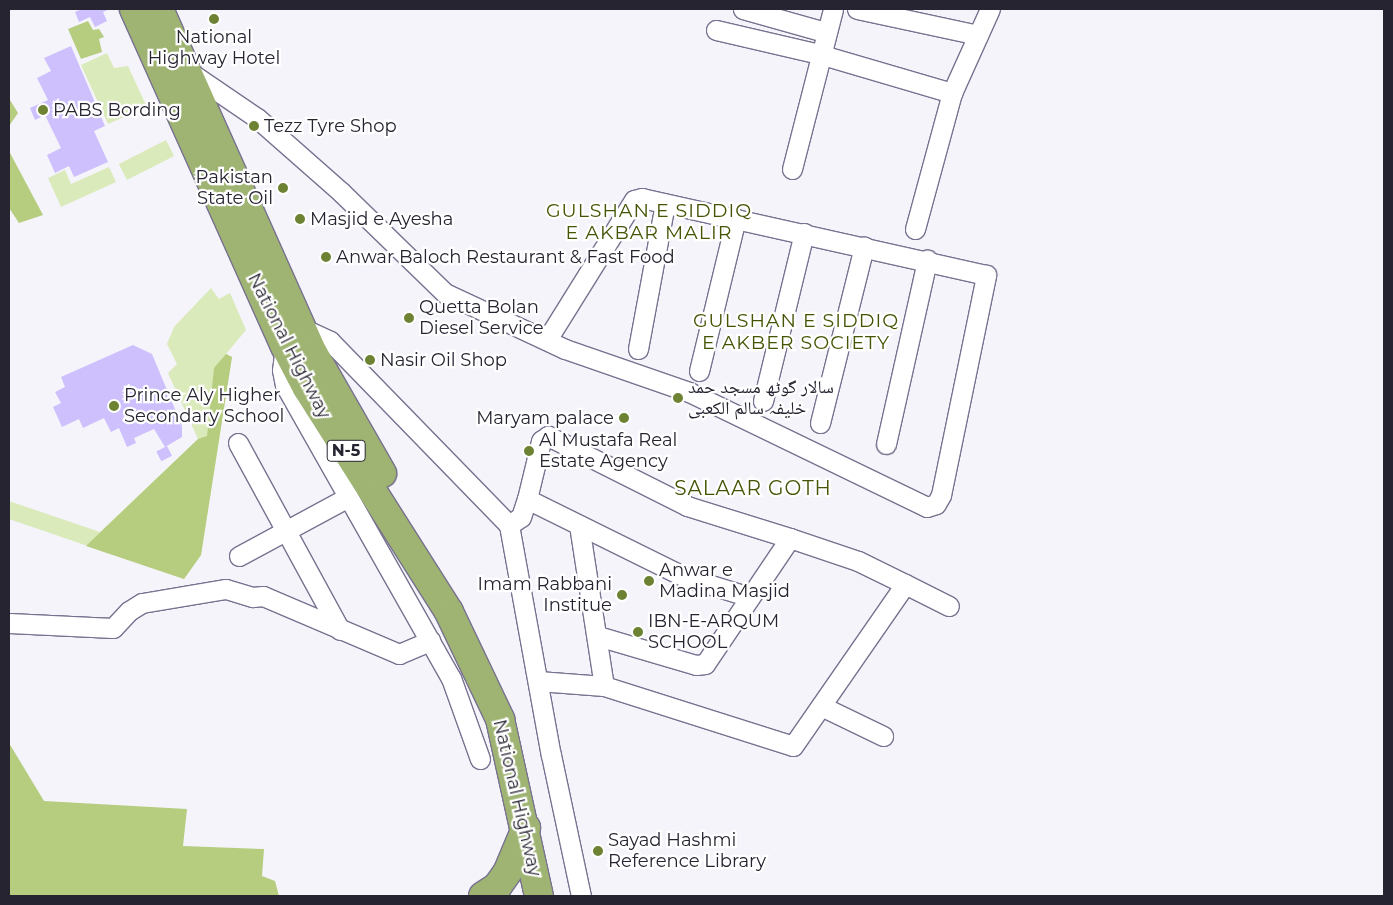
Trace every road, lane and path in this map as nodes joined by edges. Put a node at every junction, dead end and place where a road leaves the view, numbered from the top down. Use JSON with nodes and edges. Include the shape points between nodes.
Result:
{"nodes":[{"id":1,"x":134,"y":9,"type":"edge"},
{"id":2,"x":743,"y":9,"type":"edge"},
{"id":3,"x":833,"y":9,"type":"edge"},
{"id":4,"x":857,"y":9,"type":"edge"},
{"id":5,"x":990,"y":9,"type":"edge"},
{"id":6,"x":156,"y":22,"type":"edge"},
{"id":7,"x":716,"y":30,"type":"dead end"},
{"id":8,"x":825,"y":32,"type":"junction"},
{"id":9,"x":978,"y":35,"type":"junction"},
{"id":10,"x":819,"y":54,"type":"junction"},
{"id":11,"x":184,"y":69,"type":"junction"},
{"id":12,"x":952,"y":93,"type":"junction"},
{"id":13,"x":792,"y":169,"type":"dead end"},
{"id":14,"x":665,"y":203,"type":"junction"},
{"id":15,"x":736,"y":218,"type":"junction"},
{"id":16,"x":915,"y":229,"type":"dead end"},
{"id":17,"x":804,"y":233,"type":"junction"},
{"id":18,"x":864,"y":246,"type":"junction"},
{"id":19,"x":927,"y":260,"type":"junction"},
{"id":20,"x":292,"y":337,"type":"junction"},
{"id":21,"x":547,"y":340,"type":"junction"},
{"id":22,"x":638,"y":349,"type":"dead end"},
{"id":23,"x":699,"y":371,"type":"dead end"},
{"id":24,"x":763,"y":401,"type":"dead end"},
{"id":25,"x":820,"y":423,"type":"dead end"},
{"id":26,"x":238,"y":443,"type":"dead end"},
{"id":27,"x":886,"y":444,"type":"dead end"},
{"id":28,"x":348,"y":497,"type":"junction"},
{"id":29,"x":527,"y":499,"type":"junction"},
{"id":30,"x":509,"y":525,"type":"junction"},
{"id":31,"x":579,"y":525,"type":"junction"},
{"id":32,"x":286,"y":530,"type":"junction"},
{"id":33,"x":790,"y":538,"type":"junction"},
{"id":34,"x":238,"y":556,"type":"dead end"},
{"id":35,"x":905,"y":584,"type":"junction"},
{"id":36,"x":750,"y":597,"type":"junction"},
{"id":37,"x":949,"y":606,"type":"dead end"},
{"id":38,"x":9,"y":623,"type":"edge"},
{"id":39,"x":340,"y":630,"type":"junction"},
{"id":40,"x":598,"y":636,"type":"junction"},
{"id":41,"x":430,"y":642,"type":"junction"},
{"id":42,"x":538,"y":681,"type":"junction"},
{"id":43,"x":604,"y":686,"type":"junction"},
{"id":44,"x":821,"y":706,"type":"junction"},
{"id":45,"x":883,"y":736,"type":"dead end"},
{"id":46,"x":480,"y":758,"type":"dead end"},
{"id":47,"x":526,"y":828,"type":"junction"},
{"id":48,"x":483,"y":896,"type":"edge"},
{"id":49,"x":539,"y":896,"type":"edge"},
{"id":50,"x":555,"y":896,"type":"edge"},
{"id":51,"x":581,"y":896,"type":"edge"}],
"edges":[{"from":1,"to":6,"type":"highway","name":"National Highway","number":"N-5"},
{"from":2,"to":8,"type":"street"},
{"from":3,"to":8,"type":"street"},
{"from":4,"to":9,"type":"street"},
{"from":5,"to":9,"type":"street"},
{"from":6,"to":11,"type":"highway","name":"National Highway","number":"N-5"},
{"from":6,"to":20,"type":"highway","name":"National Highway","number":"N-5"},
{"from":7,"to":10,"type":"street"},
{"from":8,"to":10,"type":"street"},
{"from":9,"to":12,"type":"street"},
{"from":10,"to":12,"type":"street"},
{"from":10,"to":13,"type":"street"},
{"from":11,"to":20,"type":"highway","name":"National Highway","number":"N-5"},
{"from":11,"to":21,"type":"street","via":[[257,118],[342,193],[445,293]]},
{"from":12,"to":16,"type":"street"},
{"from":14,"to":15,"type":"street"},
{"from":14,"to":21,"type":"street","via":[[642,198],[634,200]]},
{"from":14,"to":22,"type":"street"},
{"from":15,"to":17,"type":"street"},
{"from":15,"to":23,"type":"street"},
{"from":17,"to":18,"type":"street"},
{"from":17,"to":24,"type":"street"},
{"from":18,"to":19,"type":"street"},
{"from":18,"to":25,"type":"street"},
{"from":19,"to":21,"type":"street","via":[[986,274],[986,281],[941,495],[936,504],[927,507],[689,392]]},
{"from":19,"to":27,"type":"street"},
{"from":20,"to":28,"type":"street","via":[[282,370],[285,385]]},
{"from":20,"to":30,"type":"street","via":[[330,341]]},
{"from":20,"to":47,"type":"highway","name":"National Highway","number":"N-5","via":[[307,388],[449,612],[500,719]]},
{"from":20,"to":50,"type":"highway","name":"National Highway","number":"N-5","via":[[368,452],[470,619],[495,670],[526,752]]},
{"from":26,"to":32,"type":"street"},
{"from":28,"to":32,"type":"street"},
{"from":28,"to":41,"type":"street"},
{"from":29,"to":30,"type":"street","via":[[521,518]]},
{"from":29,"to":31,"type":"street"},
{"from":29,"to":33,"type":"street","via":[[541,441],[548,436],[687,506]]},
{"from":30,"to":42,"type":"street"},
{"from":31,"to":36,"type":"street","via":[[685,577]]},
{"from":31,"to":40,"type":"street"},
{"from":32,"to":34,"type":"street"},
{"from":32,"to":39,"type":"street"},
{"from":33,"to":35,"type":"street","via":[[858,561]]},
{"from":33,"to":36,"type":"street"},
{"from":35,"to":37,"type":"street"},
{"from":35,"to":44,"type":"street"},
{"from":36,"to":40,"type":"street","via":[[705,664],[696,665]]},
{"from":38,"to":39,"type":"street","via":[[113,628],[142,603],[226,589],[253,597],[263,596]]},
{"from":39,"to":41,"type":"street","via":[[399,654]]},
{"from":40,"to":43,"type":"street"},
{"from":41,"to":46,"type":"street","via":[[451,678]]},
{"from":42,"to":43,"type":"street"},
{"from":42,"to":51,"type":"street"},
{"from":43,"to":44,"type":"street","via":[[793,746]]},
{"from":44,"to":45,"type":"street"},
{"from":47,"to":48,"type":"highway","via":[[508,871],[497,887]]},
{"from":47,"to":49,"type":"highway","name":"National Highway","number":"N-5"}]}
